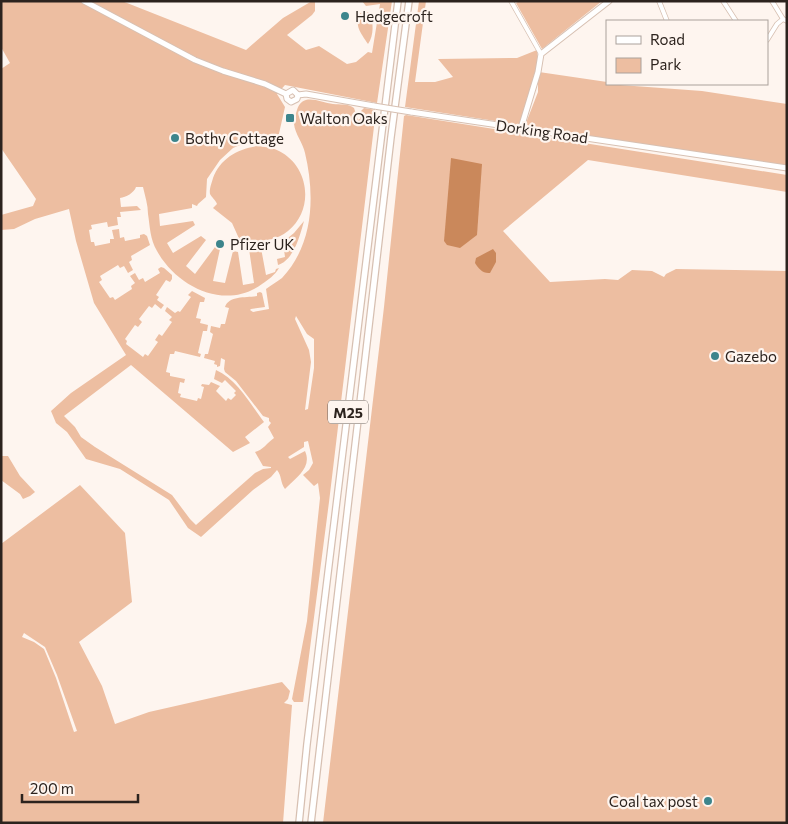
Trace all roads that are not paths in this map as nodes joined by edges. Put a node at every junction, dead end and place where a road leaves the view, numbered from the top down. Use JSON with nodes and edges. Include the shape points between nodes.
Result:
{"nodes":[{"id":1,"x":84,"y":1,"type":"edge"},
{"id":2,"x":398,"y":1,"type":"edge"},
{"id":3,"x":409,"y":1,"type":"edge"},
{"id":4,"x":511,"y":1,"type":"edge"},
{"id":5,"x":608,"y":1,"type":"edge"},
{"id":6,"x":659,"y":1,"type":"edge"},
{"id":7,"x":723,"y":1,"type":"edge"},
{"id":8,"x":772,"y":1,"type":"edge"},
{"id":9,"x":667,"y":20,"type":"edge"},
{"id":10,"x":735,"y":20,"type":"edge"},
{"id":11,"x":785,"y":20,"type":"edge"},
{"id":12,"x":769,"y":41,"type":"edge"},
{"id":13,"x":541,"y":54,"type":"junction"},
{"id":14,"x":286,"y":94,"type":"junction"},
{"id":15,"x":298,"y":95,"type":"junction"},
{"id":16,"x":521,"y":128,"type":"junction"},
{"id":17,"x":787,"y":168,"type":"edge"},
{"id":18,"x":299,"y":823,"type":"edge"},
{"id":19,"x":311,"y":823,"type":"edge"}],
"edges":[{"from":1,"to":14,"type":"main road","via":[[195,60]]},
{"from":2,"to":18,"type":"highway","number":"M25"},
{"from":3,"to":19,"type":"highway","number":"M25"},
{"from":4,"to":13,"type":"street"},
{"from":5,"to":13,"type":"main road"},
{"from":6,"to":9,"type":"street"},
{"from":7,"to":10,"type":"street","via":[[725,9]]},
{"from":8,"to":11,"type":"street"},
{"from":11,"to":12,"type":"street","via":[[777,24]]},
{"from":13,"to":16,"type":"main road"},
{"from":14,"to":15,"type":"main road","via":[[293,90]]},
{"from":14,"to":15,"type":"main road","via":[[291,102],[297,100]]},
{"from":15,"to":16,"type":"main road","name":"Dorking Road","bridge":true},
{"from":16,"to":17,"type":"main road","name":"Dorking Road"}]}
